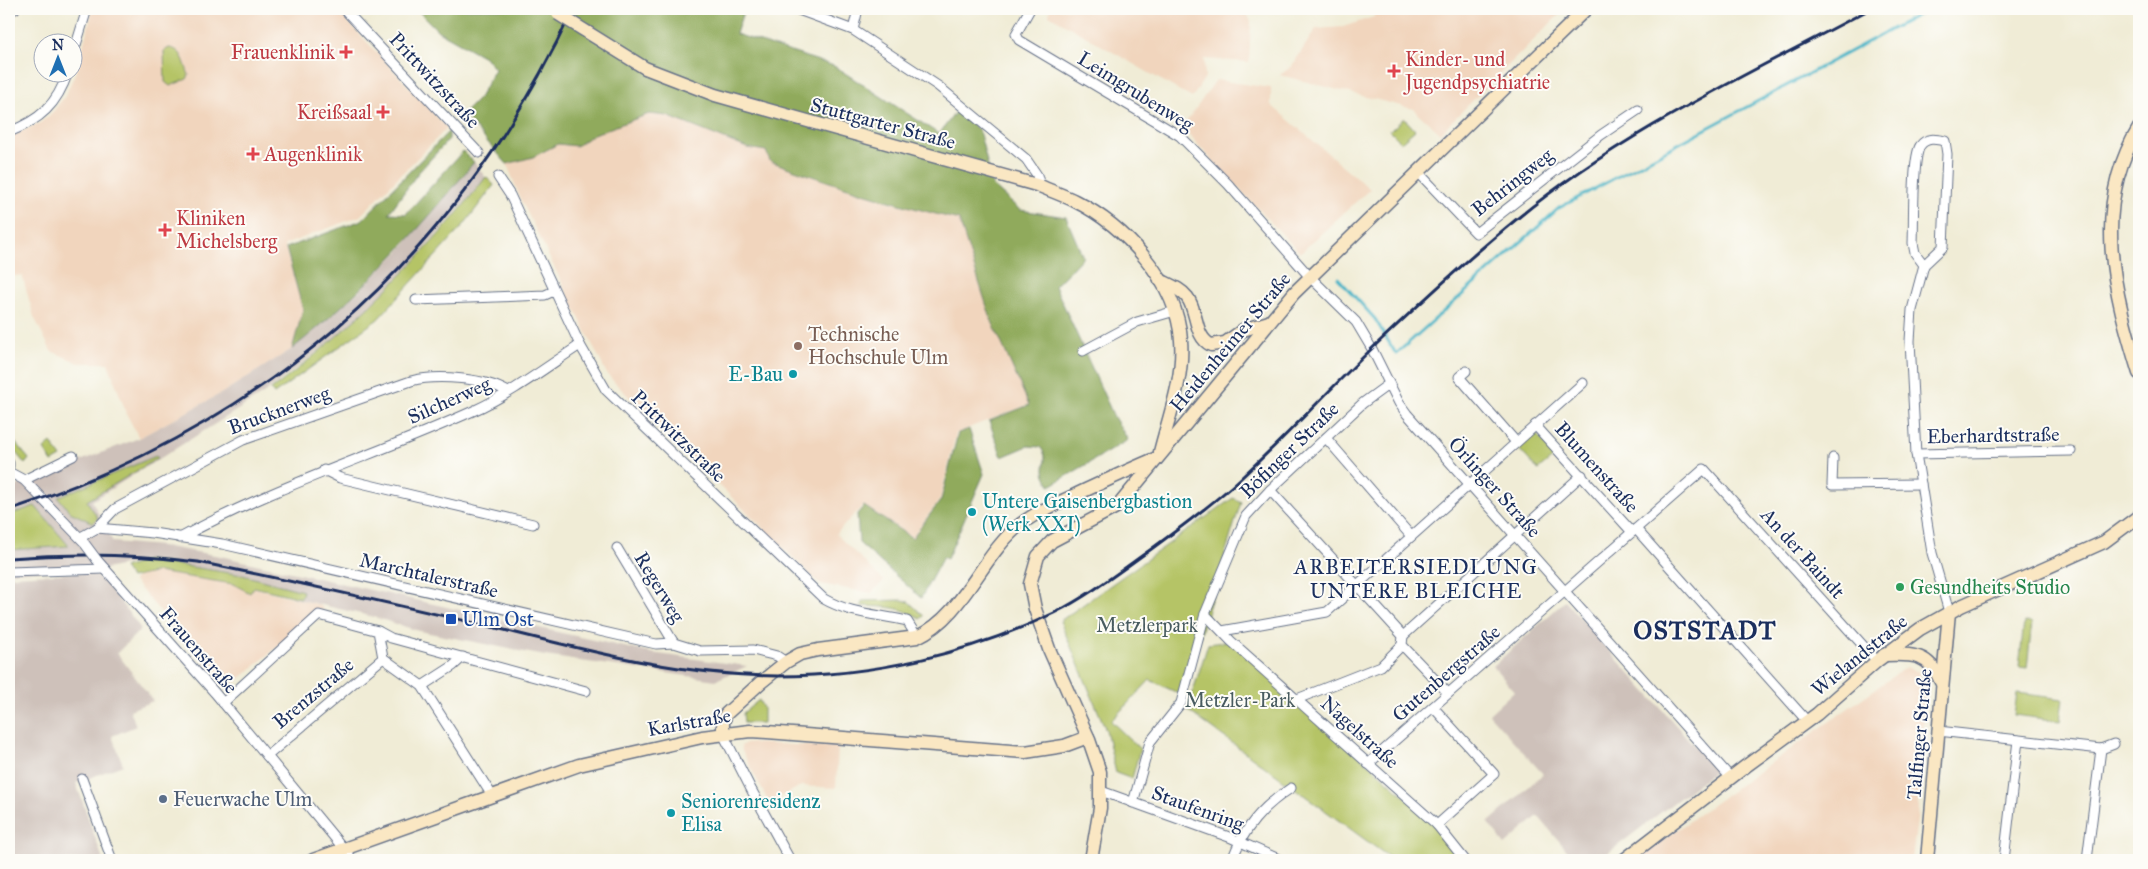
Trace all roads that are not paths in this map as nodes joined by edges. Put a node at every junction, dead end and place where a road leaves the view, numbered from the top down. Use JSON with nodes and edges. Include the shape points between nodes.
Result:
{"nodes":[{"id":1,"x":15,"y":9,"type":"edge"},
{"id":2,"x":87,"y":9,"type":"edge"},
{"id":3,"x":344,"y":9,"type":"edge"},
{"id":4,"x":796,"y":9,"type":"edge"},
{"id":5,"x":858,"y":9,"type":"edge"},
{"id":6,"x":1030,"y":9,"type":"edge"},
{"id":7,"x":1586,"y":9,"type":"edge"},
{"id":8,"x":9,"y":11,"type":"edge"},
{"id":9,"x":553,"y":11,"type":"edge"},
{"id":10,"x":853,"y":30,"type":"junction"},
{"id":11,"x":80,"y":32,"type":"edge"},
{"id":12,"x":64,"y":82,"type":"edge"},
{"id":13,"x":1638,"y":110,"type":"dead end"},
{"id":14,"x":2139,"y":128,"type":"edge"},
{"id":15,"x":9,"y":132,"type":"edge"},
{"id":16,"x":479,"y":153,"type":"dead end"},
{"id":17,"x":1418,"y":172,"type":"junction"},
{"id":18,"x":498,"y":177,"type":"dead end"},
{"id":19,"x":1040,"y":186,"type":"junction"},
{"id":20,"x":1924,"y":265,"type":"junction"},
{"id":21,"x":1310,"y":276,"type":"junction"},
{"id":22,"x":1160,"y":280,"type":"junction"},
{"id":23,"x":554,"y":291,"type":"junction"},
{"id":24,"x":416,"y":300,"type":"dead end"},
{"id":25,"x":1175,"y":311,"type":"junction"},
{"id":26,"x":1269,"y":322,"type":"junction"},
{"id":27,"x":580,"y":345,"type":"junction"},
{"id":28,"x":1083,"y":351,"type":"dead end"},
{"id":29,"x":1466,"y":371,"type":"dead end"},
{"id":30,"x":2139,"y":373,"type":"edge"},
{"id":31,"x":1582,"y":383,"type":"dead end"},
{"id":32,"x":1389,"y":384,"type":"junction"},
{"id":33,"x":508,"y":392,"type":"junction"},
{"id":34,"x":1535,"y":425,"type":"junction"},
{"id":35,"x":1326,"y":438,"type":"junction"},
{"id":36,"x":1516,"y":442,"type":"junction"},
{"id":37,"x":2071,"y":451,"type":"dead end"},
{"id":38,"x":1916,"y":454,"type":"junction"},
{"id":39,"x":72,"y":456,"type":"dead end"},
{"id":40,"x":1159,"y":458,"type":"junction"},
{"id":41,"x":1833,"y":458,"type":"dead end"},
{"id":42,"x":1704,"y":469,"type":"joint"},
{"id":43,"x":324,"y":470,"type":"junction"},
{"id":44,"x":9,"y":472,"type":"edge"},
{"id":45,"x":1582,"y":475,"type":"junction"},
{"id":46,"x":24,"y":480,"type":"junction"},
{"id":47,"x":1469,"y":484,"type":"junction"},
{"id":48,"x":1921,"y":484,"type":"junction"},
{"id":49,"x":1270,"y":490,"type":"junction"},
{"id":50,"x":2139,"y":516,"type":"edge"},
{"id":51,"x":533,"y":524,"type":"dead end"},
{"id":52,"x":97,"y":528,"type":"junction"},
{"id":53,"x":1634,"y":531,"type":"junction"},
{"id":54,"x":1514,"y":534,"type":"junction"},
{"id":55,"x":1412,"y":536,"type":"junction"},
{"id":56,"x":180,"y":538,"type":"junction"},
{"id":57,"x":83,"y":540,"type":"junction"},
{"id":58,"x":617,"y":548,"type":"dead end"},
{"id":59,"x":105,"y":569,"type":"junction"},
{"id":60,"x":9,"y":572,"type":"edge"},
{"id":61,"x":1356,"y":587,"type":"junction"},
{"id":62,"x":1564,"y":592,"type":"junction"},
{"id":63,"x":1949,"y":612,"type":"junction"},
{"id":64,"x":1205,"y":614,"type":"junction"},
{"id":65,"x":378,"y":631,"type":"junction"},
{"id":66,"x":1222,"y":631,"type":"junction"},
{"id":67,"x":917,"y":637,"type":"junction"},
{"id":68,"x":1402,"y":641,"type":"junction"},
{"id":69,"x":674,"y":643,"type":"junction"},
{"id":70,"x":1876,"y":656,"type":"junction"},
{"id":71,"x":463,"y":657,"type":"junction"},
{"id":72,"x":383,"y":658,"type":"junction"},
{"id":73,"x":786,"y":662,"type":"junction"},
{"id":74,"x":1942,"y":682,"type":"junction"},
{"id":75,"x":422,"y":686,"type":"junction"},
{"id":76,"x":586,"y":691,"type":"dead end"},
{"id":77,"x":1448,"y":694,"type":"junction"},
{"id":78,"x":1298,"y":699,"type":"junction"},
{"id":79,"x":223,"y":703,"type":"junction"},
{"id":80,"x":1433,"y":707,"type":"junction"},
{"id":81,"x":1807,"y":721,"type":"junction"},
{"id":82,"x":1938,"y":731,"type":"junction"},
{"id":83,"x":723,"y":734,"type":"junction"},
{"id":84,"x":1088,"y":737,"type":"junction"},
{"id":85,"x":2018,"y":740,"type":"junction"},
{"id":86,"x":2114,"y":744,"type":"dead end"},
{"id":87,"x":2100,"y":749,"type":"junction"},
{"id":88,"x":267,"y":756,"type":"junction"},
{"id":89,"x":1368,"y":764,"type":"junction"},
{"id":90,"x":1731,"y":778,"type":"junction"},
{"id":91,"x":82,"y":779,"type":"dead end"},
{"id":92,"x":1291,"y":788,"type":"dead end"},
{"id":93,"x":1101,"y":791,"type":"junction"},
{"id":94,"x":493,"y":797,"type":"junction"},
{"id":95,"x":1133,"y":803,"type":"junction"},
{"id":96,"x":1437,"y":825,"type":"junction"},
{"id":97,"x":1240,"y":842,"type":"junction"},
{"id":98,"x":345,"y":848,"type":"junction"},
{"id":99,"x":112,"y":860,"type":"edge"},
{"id":100,"x":313,"y":860,"type":"edge"},
{"id":101,"x":354,"y":860,"type":"edge"},
{"id":102,"x":790,"y":860,"type":"edge"},
{"id":103,"x":1091,"y":860,"type":"edge"},
{"id":104,"x":1232,"y":860,"type":"edge"},
{"id":105,"x":1281,"y":860,"type":"edge"},
{"id":106,"x":1465,"y":860,"type":"edge"},
{"id":107,"x":1624,"y":860,"type":"edge"},
{"id":108,"x":1927,"y":860,"type":"edge"},
{"id":109,"x":2004,"y":860,"type":"edge"},
{"id":110,"x":2087,"y":860,"type":"edge"}],
"edges":[{"from":1,"to":8,"type":"street"},
{"from":2,"to":11,"type":"street"},
{"from":3,"to":16,"type":"street","name":"Prittwitzstraße"},
{"from":4,"to":10,"type":"street"},
{"from":5,"to":10,"type":"street"},
{"from":6,"to":21,"type":"street","name":"Leimgrubenweg","via":[[1018,27],[1016,34],[1019,40],[1180,136],[1228,184]]},
{"from":7,"to":17,"type":"main road","name":"Heidenheimer Straße"},
{"from":9,"to":19,"type":"main road","name":"Stuttgarter Straße","bridge":true,"via":[[645,68],[715,95]]},
{"from":10,"to":19,"type":"street","via":[[954,98],[1026,159]]},
{"from":12,"to":15,"type":"street","via":[[47,110],[30,123]]},
{"from":13,"to":17,"type":"street","name":"Behringweg","via":[[1476,233]]},
{"from":14,"to":30,"type":"main road","via":[[2127,149],[2117,178],[2110,230],[2118,296]]},
{"from":17,"to":21,"type":"main road","name":"Heidenheimer Straße"},
{"from":18,"to":23,"type":"street","name":"Prittwitzstraße","via":[[510,195]]},
{"from":19,"to":22,"type":"main road","name":"Stuttgarter Straße","via":[[1076,201],[1112,225],[1136,248]]},
{"from":20,"to":20,"type":"street","via":[[1943,247],[1947,154],[1945,141],[1937,139],[1928,140],[1920,146],[1916,161],[1913,243],[1915,253]]},
{"from":20,"to":38,"type":"street","name":"Eberhardtstraße","via":[[1912,310],[1910,341]]},
{"from":21,"to":26,"type":"main road","name":"Heidenheimer Straße"},
{"from":21,"to":32,"type":"street","name":"Örlinger Straße","via":[[1356,322]]},
{"from":22,"to":25,"type":"main road","name":"Stuttgarter Straße"},
{"from":22,"to":26,"type":"main road","via":[[1177,288],[1189,299],[1202,340],[1211,345],[1225,343],[1243,330]]},
{"from":23,"to":24,"type":"street","via":[[545,295]]},
{"from":23,"to":27,"type":"street","name":"Prittwitzstraße"},
{"from":25,"to":28,"type":"street","via":[[1137,322]]},
{"from":25,"to":40,"type":"main road","name":"Stuttgarter Straße","via":[[1181,360]]},
{"from":26,"to":40,"type":"main road","name":"Heidenheimer Straße"},
{"from":27,"to":33,"type":"street","name":"Silcherweg"},
{"from":27,"to":67,"type":"street","name":"Prittwitzstraße","via":[[606,390],[802,580],[824,599],[844,609],[907,621]]},
{"from":29,"to":36,"type":"street","via":[[1459,377]]},
{"from":31,"to":34,"type":"street"},
{"from":32,"to":35,"type":"street","name":"Böfinger Straße"},
{"from":32,"to":47,"type":"street","name":"Örlinger Straße","via":[[1408,414]]},
{"from":33,"to":43,"type":"street","name":"Silcherweg","via":[[473,411]]},
{"from":33,"to":52,"type":"street","name":"Brucknerweg","via":[[500,387],[460,379],[427,377],[411,381],[243,440],[114,509]]},
{"from":34,"to":36,"type":"street"},
{"from":34,"to":45,"type":"street","name":"Blumenstraße"},
{"from":35,"to":49,"type":"street","name":"Böfinger Straße"},
{"from":35,"to":55,"type":"street"},
{"from":36,"to":47,"type":"street"},
{"from":37,"to":38,"type":"street","name":"Eberhardtstraße"},
{"from":38,"to":48,"type":"street","name":"Eberhardtstraße"},
{"from":39,"to":46,"type":"street"},
{"from":40,"to":67,"type":"main road","via":[[1054,505],[1018,526],[937,626]]},
{"from":40,"to":84,"type":"main road","name":"Heidenheimer Straße","via":[[1118,506],[1052,541],[1038,556],[1031,574],[1031,595],[1043,635]]},
{"from":41,"to":48,"type":"street","via":[[1832,485]]},
{"from":42,"to":53,"type":"street","name":"Gutenbergstraße"},
{"from":42,"to":70,"type":"street","name":"An der Baindt"},
{"from":43,"to":51,"type":"street","via":[[340,478]]},
{"from":43,"to":56,"type":"street","name":"Silcherweg","via":[[208,522]]},
{"from":44,"to":46,"type":"street","name":"Frauenstraße"},
{"from":45,"to":53,"type":"street","name":"Blumenstraße"},
{"from":45,"to":54,"type":"street"},
{"from":46,"to":57,"type":"street","name":"Frauenstraße"},
{"from":47,"to":54,"type":"street","name":"Örlinger Straße"},
{"from":47,"to":55,"type":"street"},
{"from":48,"to":63,"type":"street","name":"Eberhardtstraße","via":[[1932,553]]},
{"from":49,"to":61,"type":"street"},
{"from":49,"to":64,"type":"street","name":"Böfinger Straße","via":[[1246,516]]},
{"from":50,"to":63,"type":"main road","name":"Wielandstraße","via":[[2104,542]]},
{"from":52,"to":56,"type":"street"},
{"from":52,"to":57,"type":"street","name":"Brucknerweg"},
{"from":53,"to":62,"type":"street","name":"Gutenbergstraße"},
{"from":53,"to":81,"type":"street","name":"Blumenstraße"},
{"from":54,"to":62,"type":"street","name":"Örlinger Straße"},
{"from":54,"to":68,"type":"street"},
{"from":55,"to":61,"type":"street"},
{"from":56,"to":69,"type":"street","name":"Marchtalerstraße","via":[[222,544],[630,639],[656,644]]},
{"from":57,"to":59,"type":"street","name":"Frauenstraße","bridge":true},
{"from":58,"to":69,"type":"street","name":"Regerweg"},
{"from":59,"to":60,"type":"street"},
{"from":59,"to":79,"type":"street","name":"Frauenstraße"},
{"from":61,"to":66,"type":"street","via":[[1327,612]]},
{"from":61,"to":68,"type":"street"},
{"from":62,"to":77,"type":"street","name":"Gutenbergstraße"},
{"from":62,"to":90,"type":"street","name":"Örlinger Straße"},
{"from":63,"to":70,"type":"main road","name":"Wielandstraße"},
{"from":63,"to":74,"type":"main road","name":"Talfinger Straße"},
{"from":64,"to":66,"type":"street","name":"Nagelstraße"},
{"from":64,"to":95,"type":"street","name":"Böfinger Straße","via":[[1186,690],[1181,703],[1150,742]]},
{"from":65,"to":71,"type":"street","via":[[392,638]]},
{"from":65,"to":72,"type":"street"},
{"from":65,"to":79,"type":"street","via":[[319,615]]},
{"from":66,"to":78,"type":"street","name":"Nagelstraße"},
{"from":67,"to":73,"type":"main road","via":[[818,650],[800,654]]},
{"from":68,"to":77,"type":"street"},
{"from":68,"to":78,"type":"street","via":[[1381,666]]},
{"from":69,"to":73,"type":"street","name":"Marchtalerstraße","via":[[700,651],[753,650],[777,656]]},
{"from":70,"to":74,"type":"main road","via":[[1918,656],[1931,664]]},
{"from":70,"to":81,"type":"main road","name":"Wielandstraße"},
{"from":71,"to":75,"type":"street"},
{"from":71,"to":76,"type":"street"},
{"from":72,"to":75,"type":"street"},
{"from":72,"to":88,"type":"street","name":"Brenzstraße"},
{"from":73,"to":83,"type":"main road","via":[[726,714]]},
{"from":74,"to":82,"type":"main road","name":"Talfinger Straße"},
{"from":75,"to":94,"type":"street"},
{"from":77,"to":80,"type":"street","name":"Gutenbergstraße"},
{"from":78,"to":89,"type":"street","name":"Nagelstraße"},
{"from":79,"to":88,"type":"street","name":"Frauenstraße"},
{"from":80,"to":89,"type":"street","name":"Gutenbergstraße"},
{"from":80,"to":96,"type":"street","via":[[1494,774]]},
{"from":81,"to":90,"type":"main road","name":"Wielandstraße"},
{"from":82,"to":85,"type":"street"},
{"from":82,"to":108,"type":"main road","name":"Talfinger Straße"},
{"from":83,"to":84,"type":"main road","name":"Karlstraße","via":[[750,731],[785,733],[1025,752],[1064,746]]},
{"from":83,"to":94,"type":"main road","name":"Karlstraße","via":[[580,765]]},
{"from":83,"to":102,"type":"street"},
{"from":84,"to":93,"type":"main road","name":"Heidenheimer Straße","via":[[1098,766]]},
{"from":85,"to":87,"type":"street"},
{"from":85,"to":109,"type":"street"},
{"from":86,"to":87,"type":"street"},
{"from":87,"to":110,"type":"street"},
{"from":88,"to":98,"type":"street","name":"Frauenstraße"},
{"from":89,"to":96,"type":"street","name":"Nagelstraße"},
{"from":90,"to":107,"type":"main road","name":"Wielandstraße"},
{"from":91,"to":99,"type":"street"},
{"from":92,"to":97,"type":"street","via":[[1271,801],[1249,824]]},
{"from":93,"to":95,"type":"street","name":"Staufenring"},
{"from":93,"to":103,"type":"main road","name":"Heidenheimer Straße"},
{"from":94,"to":98,"type":"main road","name":"Karlstraße"},
{"from":95,"to":97,"type":"street","name":"Staufenring"},
{"from":96,"to":106,"type":"street","name":"Nagelstraße"},
{"from":97,"to":104,"type":"street"},
{"from":97,"to":105,"type":"street","name":"Staufenring"},
{"from":98,"to":100,"type":"main road","name":"Karlstraße"},
{"from":98,"to":101,"type":"street","name":"Frauenstraße"}]}
